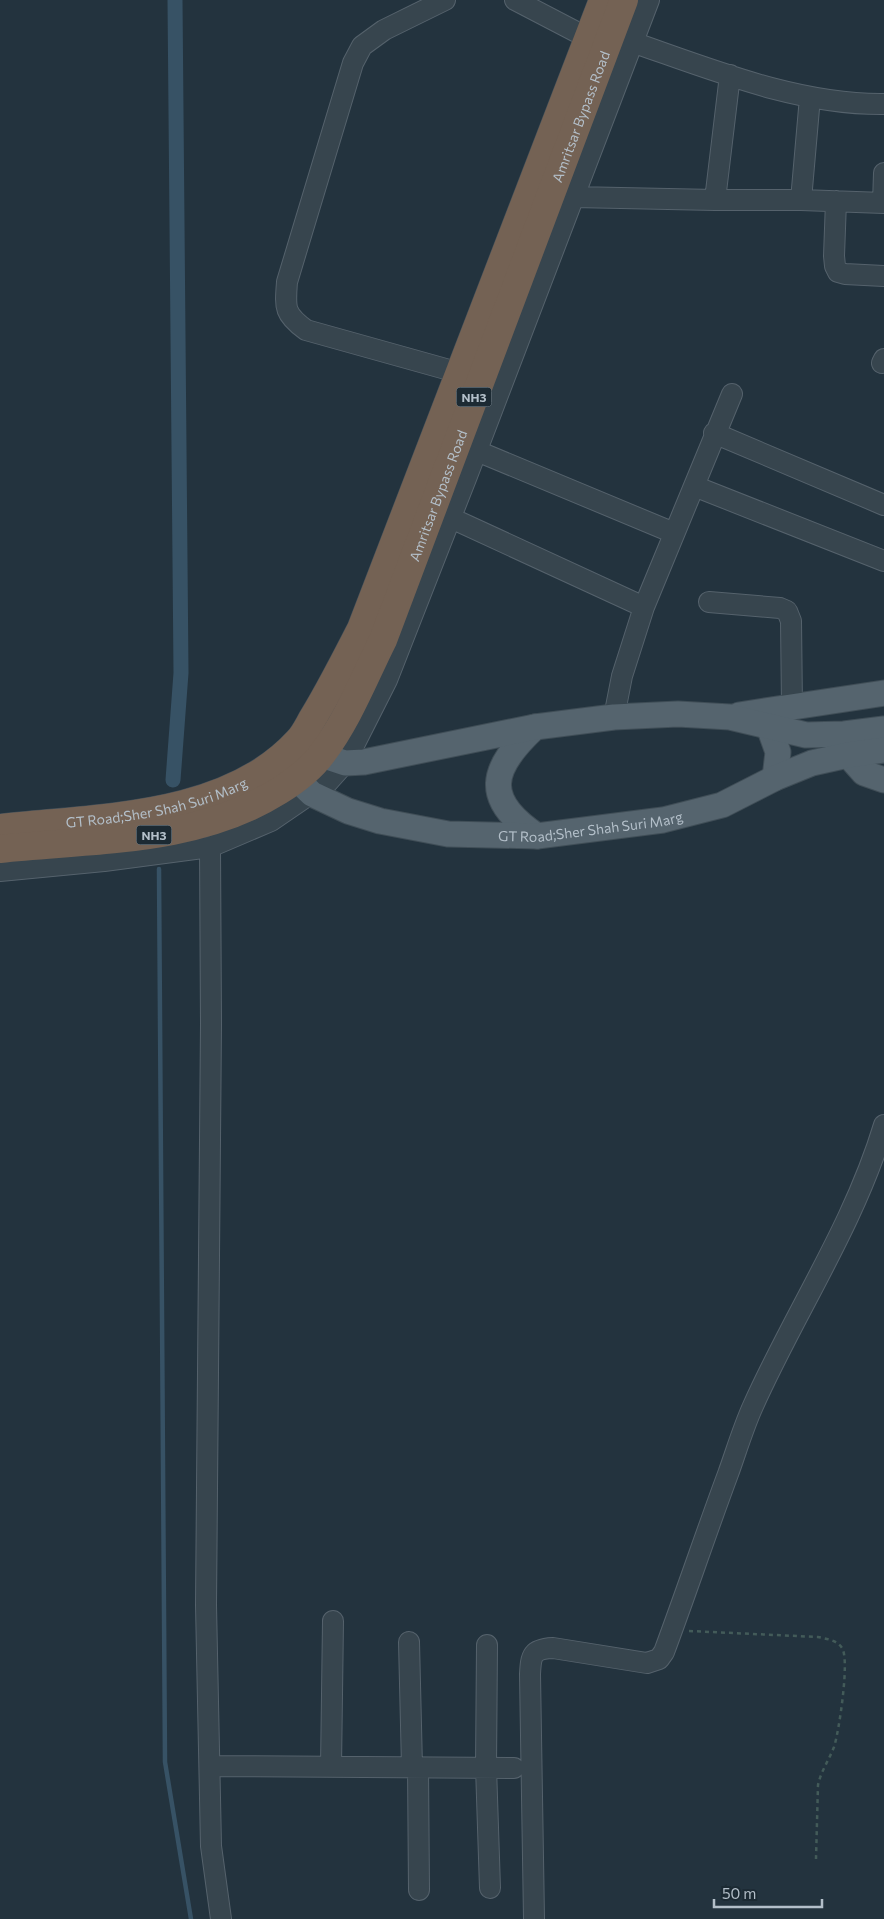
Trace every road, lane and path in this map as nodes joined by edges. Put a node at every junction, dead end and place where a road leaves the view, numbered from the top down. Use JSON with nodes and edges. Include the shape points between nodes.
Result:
{"nodes":[{"id":1,"x":445,"y":0,"type":"edge"},
{"id":2,"x":515,"y":0,"type":"edge"},
{"id":3,"x":603,"y":0,"type":"edge"},
{"id":4,"x":624,"y":0,"type":"edge"},
{"id":5,"x":649,"y":0,"type":"edge"},
{"id":6,"x":588,"y":38,"type":"junction"},
{"id":7,"x":632,"y":42,"type":"junction"},
{"id":8,"x":730,"y":75,"type":"junction"},
{"id":9,"x":810,"y":97,"type":"junction"},
{"id":10,"x":884,"y":104,"type":"edge"},
{"id":11,"x":884,"y":173,"type":"edge"},
{"id":12,"x":574,"y":197,"type":"junction"},
{"id":13,"x":715,"y":200,"type":"junction"},
{"id":14,"x":801,"y":200,"type":"junction"},
{"id":15,"x":836,"y":201,"type":"junction"},
{"id":16,"x":883,"y":203,"type":"edge"},
{"id":17,"x":884,"y":276,"type":"edge"},
{"id":18,"x":460,"y":373,"type":"junction"},
{"id":19,"x":732,"y":394,"type":"dead end"},
{"id":20,"x":714,"y":433,"type":"junction"},
{"id":21,"x":477,"y":451,"type":"junction"},
{"id":22,"x":694,"y":486,"type":"junction"},
{"id":23,"x":884,"y":505,"type":"edge"},
{"id":24,"x":450,"y":518,"type":"junction"},
{"id":25,"x":674,"y":533,"type":"junction"},
{"id":26,"x":884,"y":561,"type":"edge"},
{"id":27,"x":710,"y":602,"type":"dead end"},
{"id":28,"x":644,"y":607,"type":"junction"},
{"id":29,"x":884,"y":693,"type":"edge"},
{"id":30,"x":792,"y":707,"type":"junction"},
{"id":31,"x":614,"y":717,"type":"junction"},
{"id":32,"x":730,"y":717,"type":"junction"},
{"id":33,"x":535,"y":727,"type":"junction"},
{"id":34,"x":769,"y":727,"type":"junction"},
{"id":35,"x":884,"y":729,"type":"edge"},
{"id":36,"x":299,"y":740,"type":"junction"},
{"id":37,"x":884,"y":750,"type":"edge"},
{"id":38,"x":848,"y":755,"type":"junction"},
{"id":39,"x":333,"y":759,"type":"junction"},
{"id":40,"x":277,"y":761,"type":"junction"},
{"id":41,"x":775,"y":778,"type":"junction"},
{"id":42,"x":884,"y":780,"type":"edge"},
{"id":43,"x":305,"y":787,"type":"junction"},
{"id":44,"x":0,"y":828,"type":"edge"},
{"id":45,"x":537,"y":836,"type":"junction"},
{"id":46,"x":210,"y":847,"type":"junction"},
{"id":47,"x":0,"y":848,"type":"edge"},
{"id":48,"x":0,"y":871,"type":"edge"},
{"id":49,"x":884,"y":1125,"type":"edge"},
{"id":50,"x":333,"y":1621,"type":"dead end"},
{"id":51,"x":672,"y":1630,"type":"junction"},
{"id":52,"x":409,"y":1642,"type":"dead end"},
{"id":53,"x":487,"y":1645,"type":"dead end"},
{"id":54,"x":210,"y":1766,"type":"junction"},
{"id":55,"x":331,"y":1767,"type":"junction"},
{"id":56,"x":415,"y":1767,"type":"junction"},
{"id":57,"x":486,"y":1768,"type":"junction"},
{"id":58,"x":514,"y":1768,"type":"dead end"},
{"id":59,"x":816,"y":1858,"type":"dead end"},
{"id":60,"x":490,"y":1888,"type":"dead end"},
{"id":61,"x":419,"y":1890,"type":"dead end"},
{"id":62,"x":221,"y":1919,"type":"edge"},
{"id":63,"x":534,"y":1919,"type":"edge"}],
"edges":[{"from":1,"to":18,"type":"street","via":[[384,30],[362,46],[353,63],[287,282],[286,304],[291,320],[306,330]]},
{"from":2,"to":6,"type":"street"},
{"from":3,"to":6,"type":"highway","name":"Amritsar Bypass Road","number":"NH3"},
{"from":4,"to":39,"type":"highway","name":"Amritsar Bypass Road","number":"NH3","via":[[383,640],[340,729]]},
{"from":5,"to":7,"type":"street"},
{"from":6,"to":18,"type":"highway","name":"Amritsar Bypass Road","number":"NH3"},
{"from":7,"to":8,"type":"street"},
{"from":7,"to":12,"type":"street"},
{"from":8,"to":9,"type":"street"},
{"from":8,"to":13,"type":"street"},
{"from":9,"to":10,"type":"street"},
{"from":9,"to":14,"type":"street"},
{"from":11,"to":16,"type":"street"},
{"from":12,"to":13,"type":"street"},
{"from":12,"to":21,"type":"street"},
{"from":13,"to":14,"type":"street"},
{"from":14,"to":15,"type":"street"},
{"from":15,"to":16,"type":"street"},
{"from":15,"to":17,"type":"street","via":[[834,256],[838,272]]},
{"from":18,"to":36,"type":"highway","name":"Amritsar Bypass Road","number":"NH3","via":[[361,629]]},
{"from":19,"to":20,"type":"street"},
{"from":20,"to":22,"type":"street"},
{"from":20,"to":23,"type":"street"},
{"from":21,"to":24,"type":"street"},
{"from":21,"to":25,"type":"street"},
{"from":22,"to":25,"type":"street"},
{"from":22,"to":26,"type":"street"},
{"from":24,"to":28,"type":"street"},
{"from":24,"to":39,"type":"street","via":[[387,680]]},
{"from":25,"to":28,"type":"street"},
{"from":27,"to":30,"type":"street","via":[[787,611],[791,620]]},
{"from":28,"to":31,"type":"street","via":[[622,676]]},
{"from":29,"to":30,"type":"main road"},
{"from":30,"to":32,"type":"main road"},
{"from":31,"to":32,"type":"main road","via":[[678,714]]},
{"from":31,"to":33,"type":"main road"},
{"from":32,"to":34,"type":"main road"},
{"from":33,"to":39,"type":"main road","via":[[364,762]]},
{"from":33,"to":45,"type":"main road","via":[[505,759],[499,773],[498,788],[510,815]]},
{"from":34,"to":35,"type":"main road","via":[[806,735]]},
{"from":34,"to":41,"type":"main road","via":[[778,752]]},
{"from":36,"to":39,"type":"main road"},
{"from":36,"to":40,"type":"highway","name":"Amritsar Bypass Road","number":"NH3"},
{"from":37,"to":38,"type":"main road","name":"GT Road;Sher Shah Suri Marg"},
{"from":38,"to":41,"type":"main road","name":"GT Road;Sher Shah Suri Marg","via":[[812,763]]},
{"from":38,"to":42,"type":"main road","via":[[864,773]]},
{"from":39,"to":43,"type":"highway","name":"Amritsar Bypass Road","number":"NH3"},
{"from":40,"to":43,"type":"main road","name":"GT Road;Sher Shah Suri Marg"},
{"from":40,"to":44,"type":"highway","name":"GT Road;Sher Shah Suri Marg","number":"NH3","via":[[240,784],[185,804],[101,818]]},
{"from":41,"to":45,"type":"main road","name":"GT Road;Sher Shah Suri Marg","via":[[722,805],[680,816]]},
{"from":43,"to":45,"type":"main road","name":"GT Road;Sher Shah Suri Marg","via":[[348,810],[380,821],[448,834]]},
{"from":43,"to":46,"type":"street","via":[[271,821]]},
{"from":43,"to":47,"type":"highway","name":"GT Road;Sher Shah Suri Marg","number":"NH3","via":[[270,796],[245,809],[194,827],[150,836]]},
{"from":46,"to":48,"type":"street"},
{"from":46,"to":54,"type":"street","via":[[206,1605]]},
{"from":49,"to":51,"type":"street","via":[[874,1160],[854,1206],[776,1355],[752,1409]]},
{"from":50,"to":55,"type":"street"},
{"from":51,"to":59,"type":"path","via":[[818,1637],[837,1643],[844,1649],[844,1680],[835,1745],[819,1777]]},
{"from":51,"to":63,"type":"street","via":[[664,1652],[654,1662],[553,1648],[533,1654],[530,1674]]},
{"from":52,"to":56,"type":"street"},
{"from":53,"to":57,"type":"street"},
{"from":54,"to":55,"type":"street"},
{"from":54,"to":62,"type":"street","via":[[211,1846]]},
{"from":55,"to":56,"type":"street"},
{"from":56,"to":57,"type":"street"},
{"from":56,"to":61,"type":"street"},
{"from":57,"to":58,"type":"street"},
{"from":57,"to":60,"type":"street"}]}
